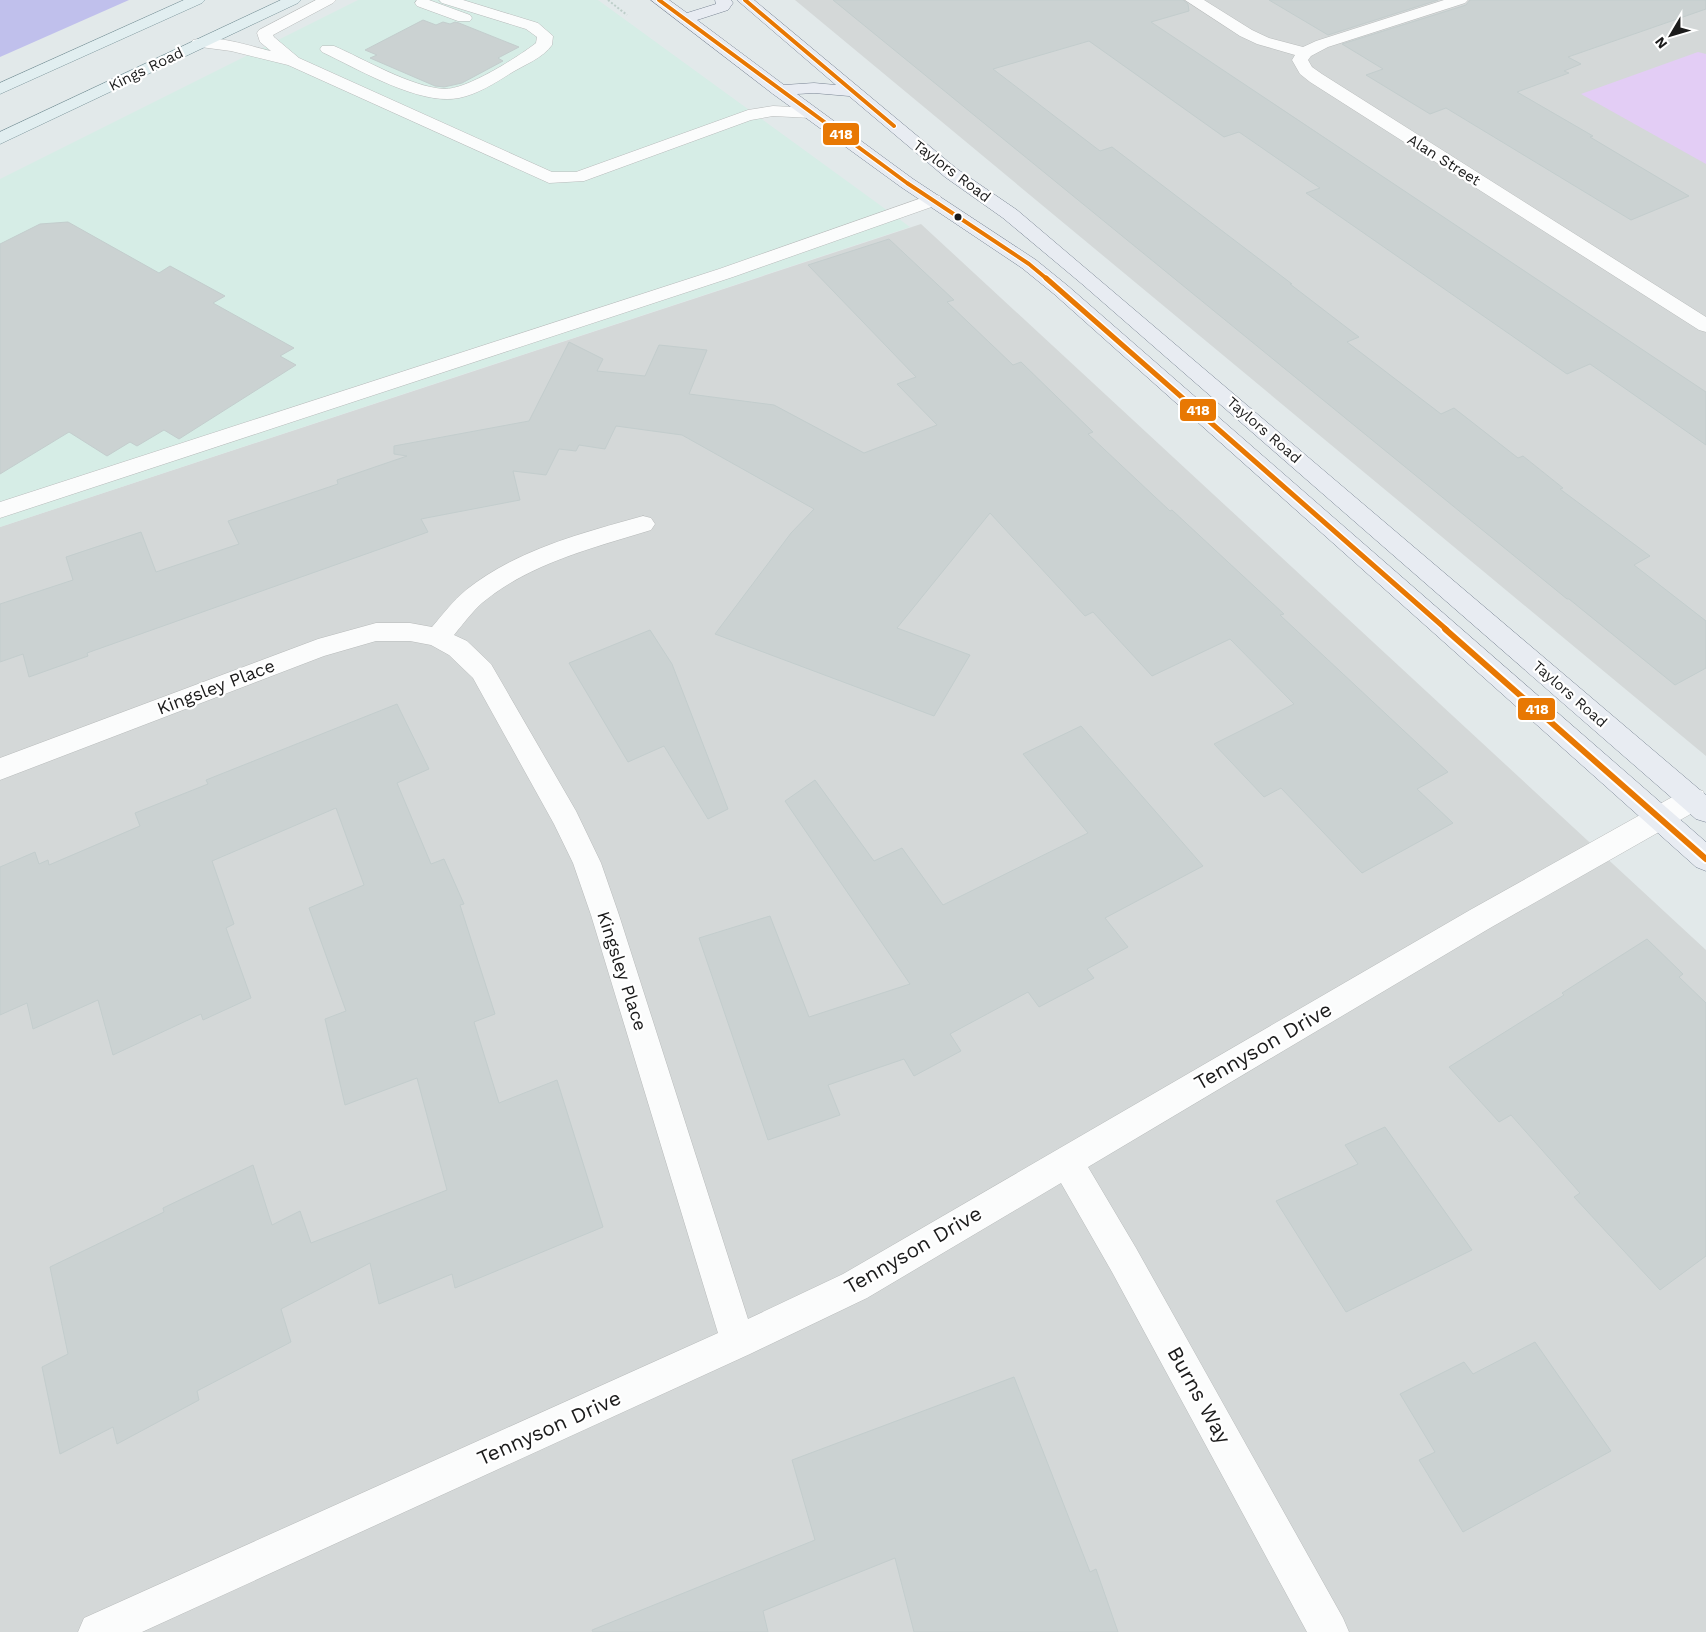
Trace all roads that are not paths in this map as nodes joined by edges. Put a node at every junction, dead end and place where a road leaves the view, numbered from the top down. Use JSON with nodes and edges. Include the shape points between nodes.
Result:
{"nodes":[{"id":1,"x":182,"y":0,"type":"edge"},
{"id":2,"x":197,"y":0,"type":"edge"},
{"id":3,"x":292,"y":0,"type":"edge"},
{"id":4,"x":328,"y":0,"type":"edge"},
{"id":5,"x":447,"y":0,"type":"edge"},
{"id":6,"x":659,"y":0,"type":"edge"},
{"id":7,"x":723,"y":0,"type":"edge"},
{"id":8,"x":745,"y":0,"type":"edge"},
{"id":9,"x":1193,"y":0,"type":"edge"},
{"id":10,"x":1460,"y":0,"type":"edge"},
{"id":11,"x":423,"y":3,"type":"dead end"},
{"id":12,"x":685,"y":19,"type":"junction"},
{"id":13,"x":200,"y":43,"type":"junction"},
{"id":14,"x":544,"y":45,"type":"junction"},
{"id":15,"x":328,"y":49,"type":"dead end"},
{"id":16,"x":82,"y":52,"type":"junction"},
{"id":17,"x":1305,"y":53,"type":"junction"},
{"id":18,"x":294,"y":62,"type":"junction"},
{"id":19,"x":0,"y":89,"type":"edge"},
{"id":20,"x":852,"y":91,"type":"junction"},
{"id":21,"x":765,"y":93,"type":"junction"},
{"id":22,"x":811,"y":113,"type":"junction"},
{"id":23,"x":667,"y":127,"type":"dead end"},
{"id":24,"x":0,"y":139,"type":"edge"},
{"id":25,"x":603,"y":150,"type":"dead end"},
{"id":26,"x":537,"y":173,"type":"junction"},
{"id":27,"x":951,"y":173,"type":"junction"},
{"id":28,"x":933,"y":200,"type":"junction"},
{"id":29,"x":1706,"y":326,"type":"edge"},
{"id":30,"x":0,"y":510,"type":"edge"},
{"id":31,"x":642,"y":524,"type":"dead end"},
{"id":32,"x":437,"y":637,"type":"junction"},
{"id":33,"x":0,"y":769,"type":"edge"},
{"id":34,"x":1699,"y":805,"type":"edge"},
{"id":35,"x":1660,"y":818,"type":"junction"},
{"id":36,"x":1706,"y":859,"type":"edge"},
{"id":37,"x":1066,"y":1161,"type":"junction"},
{"id":38,"x":738,"y":1342,"type":"junction"},
{"id":39,"x":98,"y":1632,"type":"edge"},
{"id":40,"x":1329,"y":1632,"type":"edge"}],
"edges":[{"from":1,"to":16,"type":"main road"},
{"from":2,"to":16,"type":"main road"},
{"from":3,"to":13,"type":"main road","name":"Kings Road"},
{"from":4,"to":18,"type":"street","via":[[265,33],[266,39]]},
{"from":5,"to":14,"type":"street","via":[[532,26],[544,36]]},
{"from":6,"to":12,"type":"main road","name":"Taylors Road"},
{"from":7,"to":12,"type":"main road","via":[[722,7]]},
{"from":8,"to":20,"type":"main road","name":"Taylors Road"},
{"from":9,"to":17,"type":"street","via":[[1246,34]]},
{"from":10,"to":17,"type":"street","via":[[1322,44]]},
{"from":11,"to":14,"type":"street","via":[[490,26],[529,32],[542,39]]},
{"from":12,"to":21,"type":"main road","name":"Taylors Road"},
{"from":13,"to":18,"type":"street","via":[[232,46]]},
{"from":13,"to":24,"type":"main road","name":"Kings Road"},
{"from":14,"to":15,"type":"street","via":[[467,90],[450,94],[426,91]]},
{"from":16,"to":19,"type":"main road"},
{"from":17,"to":29,"type":"street","name":"Alan Street","via":[[1300,60],[1301,65],[1316,78]]},
{"from":18,"to":26,"type":"street"},
{"from":20,"to":21,"type":"main road","via":[[814,88]]},
{"from":20,"to":27,"type":"main road","name":"Taylors Road"},
{"from":21,"to":22,"type":"main road","name":"Taylors Road"},
{"from":21,"to":23,"type":"street"},
{"from":22,"to":26,"type":"street","via":[[773,111],[748,115],[578,177],[558,180]]},
{"from":22,"to":28,"type":"main road","name":"Taylors Road"},
{"from":25,"to":26,"type":"street","via":[[570,168]]},
{"from":27,"to":28,"type":"main road","via":[[952,184],[948,191]]},
{"from":27,"to":34,"type":"main road","name":"Taylors Road","via":[[1010,214],[1089,280]]},
{"from":28,"to":30,"type":"street","via":[[716,276]]},
{"from":28,"to":35,"type":"main road","name":"Taylors Road","via":[[1029,264],[1061,290]]},
{"from":31,"to":32,"type":"street","via":[[564,550],[494,581],[473,598]]},
{"from":32,"to":33,"type":"street","name":"Kingsley Place","via":[[410,632],[376,632],[347,639]]},
{"from":32,"to":38,"type":"street","name":"Kingsley Place","via":[[458,648],[482,671],[566,819],[586,863]]},
{"from":34,"to":35,"type":"street","name":"Tennyson Drive"},
{"from":35,"to":36,"type":"main road","name":"Taylors Road"},
{"from":35,"to":37,"type":"street","name":"Tennyson Drive"},
{"from":37,"to":38,"type":"street","name":"Tennyson Drive","via":[[855,1286]]},
{"from":37,"to":40,"type":"street","name":"Burns Way"},
{"from":38,"to":39,"type":"street","name":"Tennyson Drive"}]}
